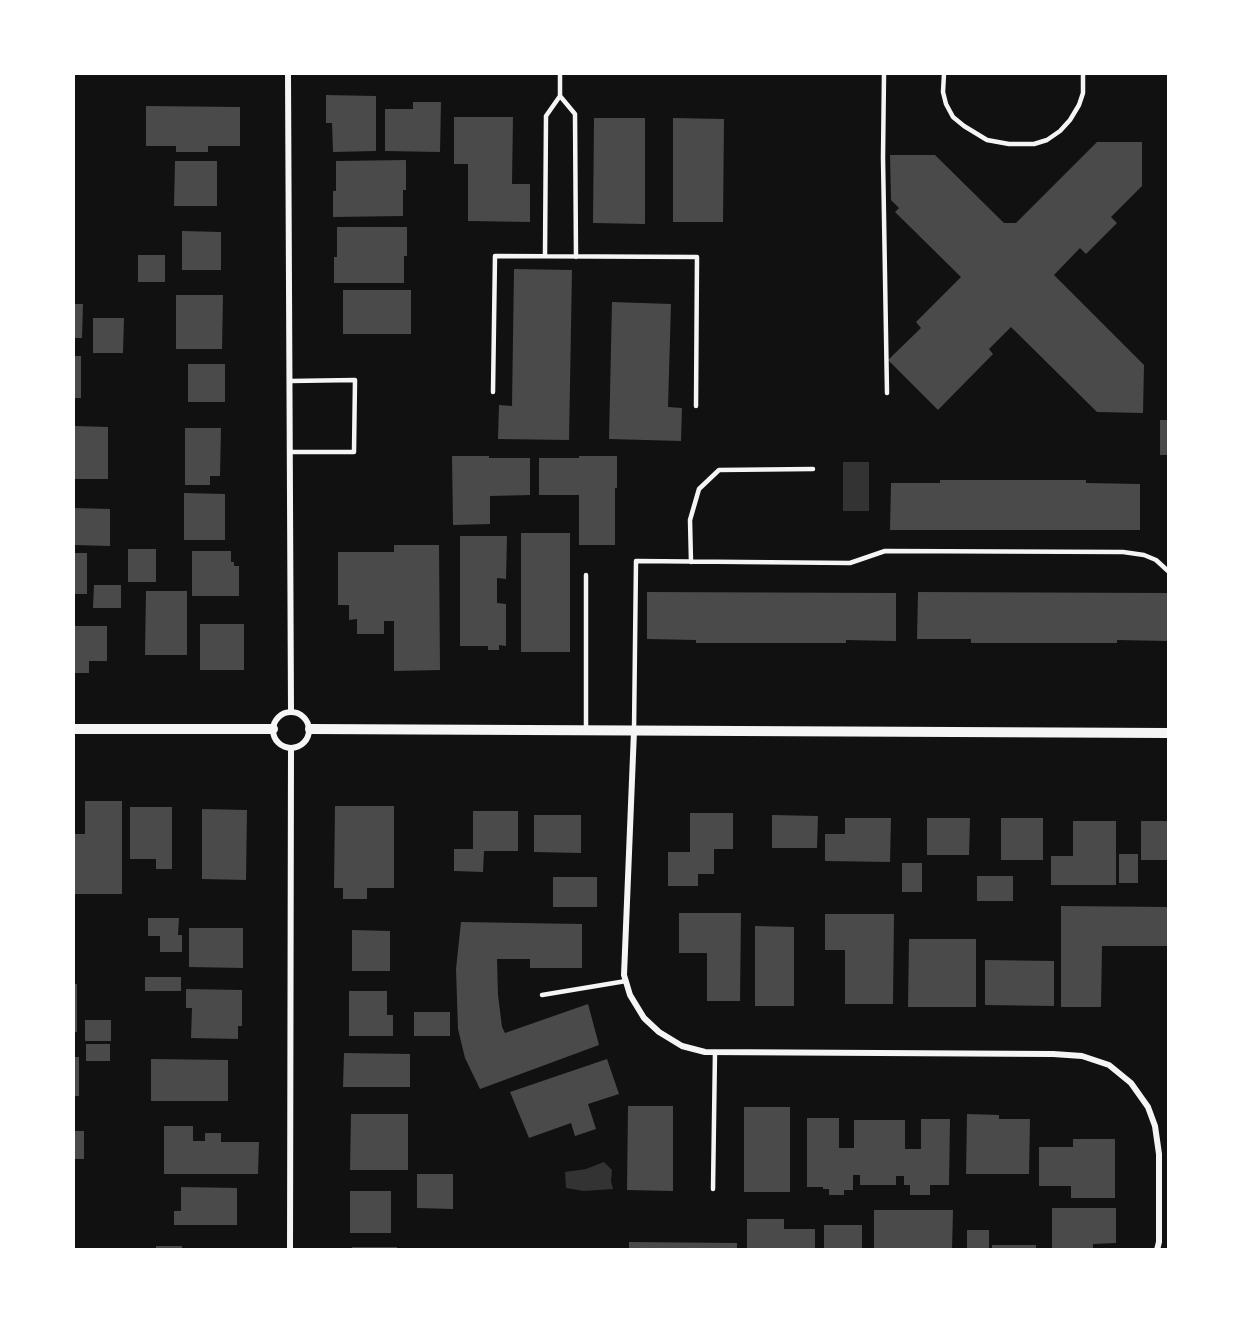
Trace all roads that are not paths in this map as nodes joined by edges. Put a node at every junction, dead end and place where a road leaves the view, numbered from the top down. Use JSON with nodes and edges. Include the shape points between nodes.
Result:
{"nodes":[{"id":1,"x":288,"y":74,"type":"edge"},
{"id":2,"x":560,"y":74,"type":"edge"},
{"id":3,"x":884,"y":74,"type":"edge"},
{"id":4,"x":944,"y":74,"type":"edge"},
{"id":5,"x":1083,"y":74,"type":"edge"},
{"id":6,"x":560,"y":96,"type":"junction"},
{"id":7,"x":545,"y":256,"type":"junction"},
{"id":8,"x":576,"y":257,"type":"junction"},
{"id":9,"x":290,"y":381,"type":"junction"},
{"id":10,"x":493,"y":392,"type":"dead end"},
{"id":11,"x":887,"y":393,"type":"dead end"},
{"id":12,"x":696,"y":406,"type":"dead end"},
{"id":13,"x":291,"y":452,"type":"junction"},
{"id":14,"x":813,"y":469,"type":"dead end"},
{"id":15,"x":691,"y":562,"type":"junction"},
{"id":16,"x":1168,"y":571,"type":"edge"},
{"id":17,"x":586,"y":574,"type":"dead end"},
{"id":18,"x":291,"y":711,"type":"junction"},
{"id":19,"x":74,"y":729,"type":"edge"},
{"id":20,"x":273,"y":729,"type":"junction"},
{"id":21,"x":310,"y":729,"type":"junction"},
{"id":22,"x":586,"y":730,"type":"junction"},
{"id":23,"x":634,"y":731,"type":"junction"},
{"id":24,"x":1168,"y":733,"type":"edge"},
{"id":25,"x":291,"y":748,"type":"junction"},
{"id":26,"x":626,"y":981,"type":"junction"},
{"id":27,"x":542,"y":995,"type":"dead end"},
{"id":28,"x":715,"y":1052,"type":"junction"},
{"id":29,"x":713,"y":1189,"type":"dead end"},
{"id":30,"x":290,"y":1250,"type":"edge"},
{"id":31,"x":1157,"y":1250,"type":"edge"}],
"edges":[{"from":1,"to":9,"type":"street"},
{"from":2,"to":6,"type":"lane"},
{"from":3,"to":11,"type":"lane"},
{"from":4,"to":5,"type":"lane","via":[[943,93],[953,117],[987,140],[1009,144],[1034,144],[1060,131],[1079,105]]},
{"from":6,"to":7,"type":"lane","via":[[546,116]]},
{"from":6,"to":8,"type":"lane","via":[[575,114]]},
{"from":7,"to":8,"type":"lane"},
{"from":7,"to":10,"type":"lane","via":[[495,256]]},
{"from":8,"to":12,"type":"lane","via":[[697,257]]},
{"from":9,"to":13,"type":"street"},
{"from":9,"to":13,"type":"lane","via":[[355,380],[354,452]]},
{"from":13,"to":18,"type":"street"},
{"from":14,"to":15,"type":"lane","via":[[719,470],[699,489],[690,520]]},
{"from":15,"to":16,"type":"lane","via":[[850,563],[885,551],[1123,552],[1156,560]]},
{"from":15,"to":23,"type":"lane","via":[[636,561]]},
{"from":17,"to":22,"type":"lane"},
{"from":18,"to":20,"type":"street","via":[[281,714]]},
{"from":18,"to":21,"type":"street","via":[[304,716]]},
{"from":19,"to":20,"type":"street"},
{"from":20,"to":25,"type":"street","via":[[278,742]]},
{"from":21,"to":22,"type":"street"},
{"from":21,"to":25,"type":"street","via":[[305,742]]},
{"from":22,"to":23,"type":"street"},
{"from":23,"to":24,"type":"street"},
{"from":23,"to":26,"type":"street"},
{"from":25,"to":30,"type":"street"},
{"from":26,"to":27,"type":"lane"},
{"from":26,"to":28,"type":"street","via":[[644,1018],[659,1032],[682,1046]]},
{"from":28,"to":29,"type":"lane"},
{"from":28,"to":31,"type":"street","via":[[1053,1054],[1082,1056],[1109,1065],[1131,1083],[1148,1107],[1155,1126],[1159,1154]]}]}
